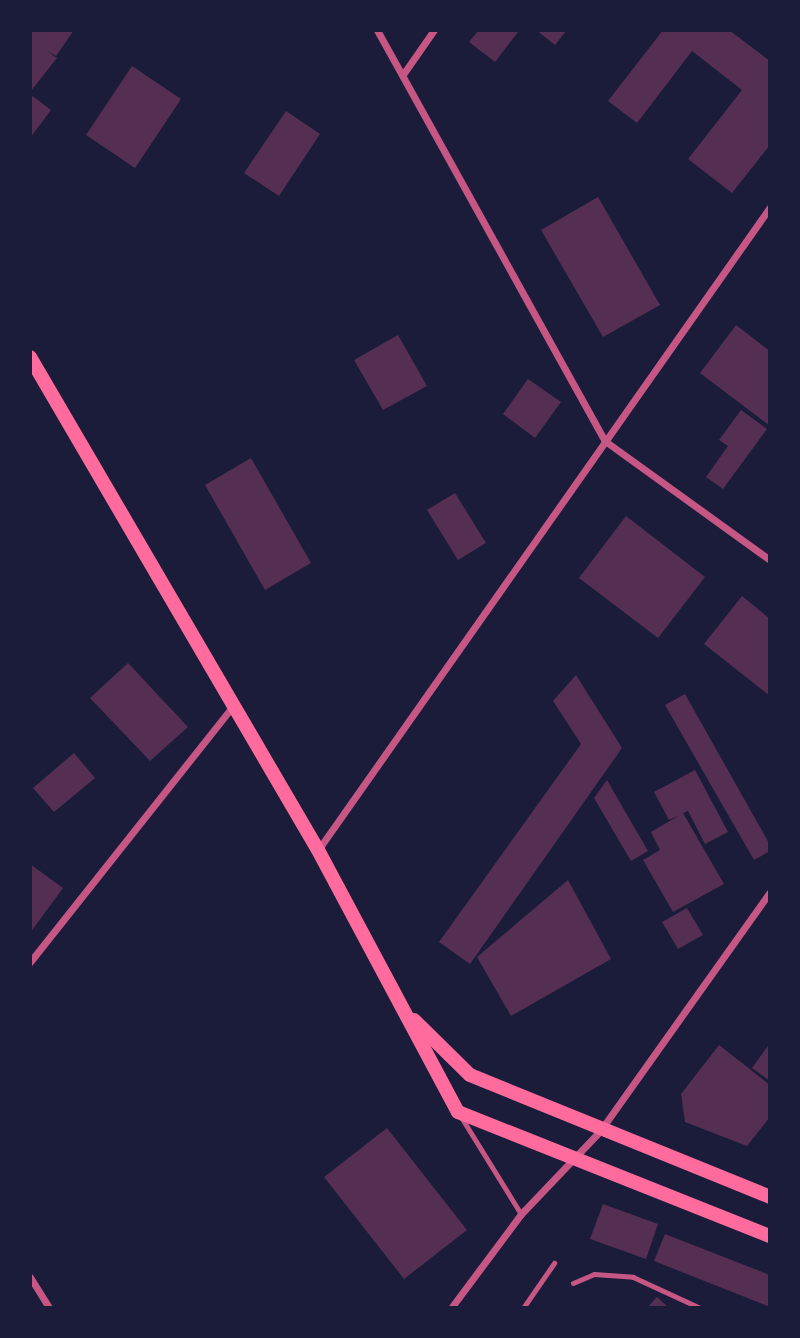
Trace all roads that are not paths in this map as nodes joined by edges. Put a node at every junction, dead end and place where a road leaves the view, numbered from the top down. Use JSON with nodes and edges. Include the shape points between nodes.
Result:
{"nodes":[{"id":1,"x":377,"y":30,"type":"edge"},
{"id":2,"x":434,"y":30,"type":"edge"},
{"id":3,"x":404,"y":74,"type":"junction"},
{"id":4,"x":770,"y":207,"type":"edge"},
{"id":5,"x":30,"y":357,"type":"edge"},
{"id":6,"x":605,"y":441,"type":"junction"},
{"id":7,"x":770,"y":560,"type":"edge"},
{"id":8,"x":231,"y":708,"type":"junction"},
{"id":9,"x":318,"y":850,"type":"junction"},
{"id":10,"x":770,"y":892,"type":"edge"},
{"id":11,"x":30,"y":962,"type":"edge"},
{"id":12,"x":403,"y":1009,"type":"junction"},
{"id":13,"x":458,"y":1112,"type":"junction"},
{"id":14,"x":600,"y":1130,"type":"junction"},
{"id":15,"x":573,"y":1159,"type":"junction"},
{"id":16,"x":770,"y":1197,"type":"edge"},
{"id":17,"x":521,"y":1214,"type":"junction"},
{"id":18,"x":770,"y":1236,"type":"edge"},
{"id":19,"x":554,"y":1263,"type":"dead end"},
{"id":20,"x":30,"y":1277,"type":"edge"},
{"id":21,"x":573,"y":1283,"type":"dead end"},
{"id":22,"x":49,"y":1308,"type":"edge"},
{"id":23,"x":451,"y":1308,"type":"edge"},
{"id":24,"x":523,"y":1308,"type":"edge"},
{"id":25,"x":700,"y":1308,"type":"edge"}],
"edges":[{"from":1,"to":3,"type":"street"},
{"from":2,"to":3,"type":"street"},
{"from":3,"to":6,"type":"street"},
{"from":4,"to":6,"type":"street"},
{"from":5,"to":8,"type":"main road"},
{"from":6,"to":7,"type":"street"},
{"from":6,"to":9,"type":"street"},
{"from":8,"to":9,"type":"main road"},
{"from":8,"to":11,"type":"street"},
{"from":9,"to":12,"type":"main road"},
{"from":10,"to":14,"type":"street"},
{"from":12,"to":13,"type":"main road"},
{"from":12,"to":14,"type":"main road","via":[[470,1075]]},
{"from":13,"to":15,"type":"main road"},
{"from":13,"to":17,"type":"lane"},
{"from":14,"to":15,"type":"street"},
{"from":14,"to":16,"type":"main road"},
{"from":15,"to":17,"type":"street"},
{"from":15,"to":18,"type":"main road"},
{"from":17,"to":23,"type":"street"},
{"from":19,"to":24,"type":"lane"},
{"from":20,"to":22,"type":"street"},
{"from":21,"to":25,"type":"lane","via":[[594,1275],[633,1277]]}]}
